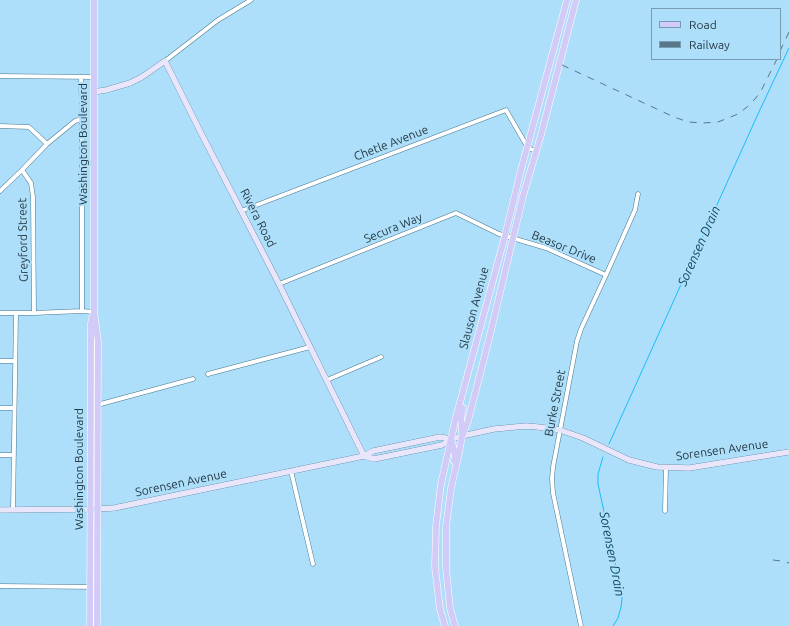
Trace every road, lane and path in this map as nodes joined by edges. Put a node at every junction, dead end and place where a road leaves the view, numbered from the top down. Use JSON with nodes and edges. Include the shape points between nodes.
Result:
{"nodes":[{"id":1,"x":94,"y":0,"type":"edge"},
{"id":2,"x":251,"y":0,"type":"edge"},
{"id":3,"x":567,"y":0,"type":"edge"},
{"id":4,"x":576,"y":0,"type":"edge"},
{"id":5,"x":564,"y":9,"type":"junction"},
{"id":6,"x":573,"y":12,"type":"junction"},
{"id":7,"x":165,"y":61,"type":"junction"},
{"id":8,"x":0,"y":76,"type":"edge"},
{"id":9,"x":81,"y":77,"type":"junction"},
{"id":10,"x":94,"y":77,"type":"junction"},
{"id":11,"x":94,"y":92,"type":"junction"},
{"id":12,"x":82,"y":119,"type":"junction"},
{"id":13,"x":0,"y":126,"type":"edge"},
{"id":14,"x":47,"y":144,"type":"junction"},
{"id":15,"x":528,"y":148,"type":"junction"},
{"id":16,"x":536,"y":151,"type":"junction"},
{"id":17,"x":22,"y":170,"type":"junction"},
{"id":18,"x":0,"y":190,"type":"edge"},
{"id":19,"x":638,"y":194,"type":"dead end"},
{"id":20,"x":241,"y":211,"type":"junction"},
{"id":21,"x":505,"y":236,"type":"junction"},
{"id":22,"x":513,"y":238,"type":"junction"},
{"id":23,"x":606,"y":275,"type":"junction"},
{"id":24,"x":280,"y":284,"type":"junction"},
{"id":25,"x":82,"y":311,"type":"junction"},
{"id":26,"x":94,"y":312,"type":"junction"},
{"id":27,"x":0,"y":313,"type":"edge"},
{"id":28,"x":16,"y":313,"type":"junction"},
{"id":29,"x":34,"y":313,"type":"junction"},
{"id":30,"x":310,"y":347,"type":"junction"},
{"id":31,"x":381,"y":357,"type":"dead end"},
{"id":32,"x":0,"y":361,"type":"edge"},
{"id":33,"x":15,"y":361,"type":"junction"},
{"id":34,"x":208,"y":374,"type":"dead end"},
{"id":35,"x":193,"y":379,"type":"dead end"},
{"id":36,"x":327,"y":380,"type":"junction"},
{"id":37,"x":464,"y":389,"type":"junction"},
{"id":38,"x":98,"y":405,"type":"junction"},
{"id":39,"x":0,"y":408,"type":"edge"},
{"id":40,"x":14,"y":408,"type":"junction"},
{"id":41,"x":560,"y":430,"type":"junction"},
{"id":42,"x":462,"y":436,"type":"junction"},
{"id":43,"x":451,"y":439,"type":"junction"},
{"id":44,"x":789,"y":452,"type":"edge"},
{"id":45,"x":0,"y":455,"type":"edge"},
{"id":46,"x":14,"y":455,"type":"junction"},
{"id":47,"x":364,"y":456,"type":"junction"},
{"id":48,"x":666,"y":468,"type":"junction"},
{"id":49,"x":291,"y":471,"type":"junction"},
{"id":50,"x":450,"y":494,"type":"junction"},
{"id":51,"x":90,"y":509,"type":"junction"},
{"id":52,"x":97,"y":509,"type":"junction"},
{"id":53,"x":0,"y":510,"type":"edge"},
{"id":54,"x":13,"y":510,"type":"junction"},
{"id":55,"x":665,"y":511,"type":"dead end"},
{"id":56,"x":312,"y":564,"type":"dead end"},
{"id":57,"x":0,"y":586,"type":"edge"},
{"id":58,"x":93,"y":587,"type":"junction"},
{"id":59,"x":90,"y":626,"type":"edge"},
{"id":60,"x":97,"y":626,"type":"edge"},
{"id":61,"x":445,"y":626,"type":"edge"},
{"id":62,"x":455,"y":626,"type":"edge"},
{"id":63,"x":581,"y":626,"type":"edge"}],
"edges":[{"from":1,"to":10,"type":"main road","name":"Washington Boulevard"},
{"from":2,"to":7,"type":"street","via":[[218,20]]},
{"from":3,"to":5,"type":"main road","name":"Slauson Avenue"},
{"from":4,"to":6,"type":"main road","name":"Slauson Avenue"},
{"from":5,"to":6,"type":"main road"},
{"from":5,"to":15,"type":"main road","name":"Slauson Avenue"},
{"from":6,"to":16,"type":"main road","name":"Slauson Avenue"},
{"from":7,"to":11,"type":"street","via":[[130,83]]},
{"from":7,"to":20,"type":"street","name":"Rivera Road"},
{"from":8,"to":9,"type":"street"},
{"from":9,"to":10,"type":"street"},
{"from":9,"to":12,"type":"street","name":"Washington Boulevard"},
{"from":10,"to":11,"type":"main road","name":"Washington Boulevard"},
{"from":11,"to":26,"type":"main road","name":"Washington Boulevard"},
{"from":12,"to":14,"type":"street","via":[[75,121]]},
{"from":12,"to":25,"type":"street","name":"Washington Boulevard"},
{"from":13,"to":14,"type":"street","via":[[29,127]]},
{"from":14,"to":17,"type":"street"},
{"from":15,"to":16,"type":"street"},
{"from":15,"to":20,"type":"street","name":"Chetle Avenue","via":[[506,110]]},
{"from":15,"to":21,"type":"main road","name":"Slauson Avenue"},
{"from":16,"to":22,"type":"main road","name":"Slauson Avenue"},
{"from":17,"to":18,"type":"street"},
{"from":17,"to":29,"type":"street","name":"Greyford Street","via":[[31,183],[33,197]]},
{"from":19,"to":23,"type":"street","name":"Burke Street","via":[[635,210]]},
{"from":20,"to":24,"type":"street","name":"Rivera Road"},
{"from":21,"to":22,"type":"street","name":"Secura Way"},
{"from":21,"to":24,"type":"street","name":"Secura Way","via":[[456,213]]},
{"from":21,"to":37,"type":"main road","name":"Slauson Avenue"},
{"from":22,"to":23,"type":"street","name":"Beasor Drive","via":[[546,248]]},
{"from":22,"to":42,"type":"main road","name":"Slauson Avenue","via":[[479,379]]},
{"from":23,"to":41,"type":"street","name":"Burke Street","via":[[577,341]]},
{"from":24,"to":30,"type":"street","name":"Rivera Road"},
{"from":25,"to":26,"type":"street"},
{"from":25,"to":29,"type":"street"},
{"from":26,"to":38,"type":"main road","name":"Washington Boulevard","via":[[98,341]]},
{"from":26,"to":51,"type":"main road","name":"Washington Boulevard","via":[[91,323]]},
{"from":27,"to":28,"type":"street"},
{"from":28,"to":29,"type":"street"},
{"from":28,"to":33,"type":"street"},
{"from":30,"to":34,"type":"street"},
{"from":30,"to":36,"type":"street","name":"Rivera Road"},
{"from":31,"to":36,"type":"street"},
{"from":32,"to":33,"type":"street"},
{"from":33,"to":40,"type":"street"},
{"from":35,"to":38,"type":"street"},
{"from":36,"to":47,"type":"street","name":"Rivera Road"},
{"from":37,"to":42,"type":"main road","via":[[466,392],[461,418]]},
{"from":37,"to":43,"type":"main road","name":"Slauson Avenue"},
{"from":38,"to":52,"type":"main road","name":"Washington Boulevard"},
{"from":39,"to":40,"type":"street"},
{"from":40,"to":46,"type":"street"},
{"from":41,"to":42,"type":"street","name":"Sorensen Avenue","via":[[514,427]]},
{"from":41,"to":48,"type":"street","name":"Sorensen Avenue","via":[[629,460]]},
{"from":41,"to":63,"type":"street","name":"Burke Street","via":[[553,467],[553,492]]},
{"from":42,"to":43,"type":"street","name":"Sorensen Avenue"},
{"from":42,"to":50,"type":"main road","name":"Slauson Avenue"},
{"from":43,"to":47,"type":"street","name":"Sorensen Avenue","via":[[442,445],[374,459]]},
{"from":43,"to":50,"type":"main road","via":[[455,456],[448,488]]},
{"from":43,"to":61,"type":"main road","name":"Slauson Avenue","via":[[438,498],[436,526],[435,567],[440,609]]},
{"from":44,"to":48,"type":"street","name":"Sorensen Avenue","via":[[689,468]]},
{"from":45,"to":46,"type":"street"},
{"from":46,"to":54,"type":"street"},
{"from":47,"to":49,"type":"street","name":"Sorensen Avenue"},
{"from":48,"to":55,"type":"street"},
{"from":49,"to":52,"type":"street","name":"Sorensen Avenue","via":[[124,506]]},
{"from":49,"to":56,"type":"street"},
{"from":50,"to":62,"type":"main road","name":"Slauson Avenue","via":[[446,527],[446,568],[450,608]]},
{"from":51,"to":52,"type":"street","name":"Sorensen Avenue"},
{"from":51,"to":54,"type":"street","name":"Sorensen Avenue"},
{"from":51,"to":58,"type":"main road","name":"Washington Boulevard"},
{"from":52,"to":58,"type":"main road","name":"Washington Boulevard"},
{"from":53,"to":54,"type":"street","name":"Sorensen Avenue"},
{"from":57,"to":58,"type":"street"},
{"from":58,"to":59,"type":"main road","name":"Washington Boulevard"},
{"from":58,"to":60,"type":"main road","name":"Washington Boulevard"}]}
